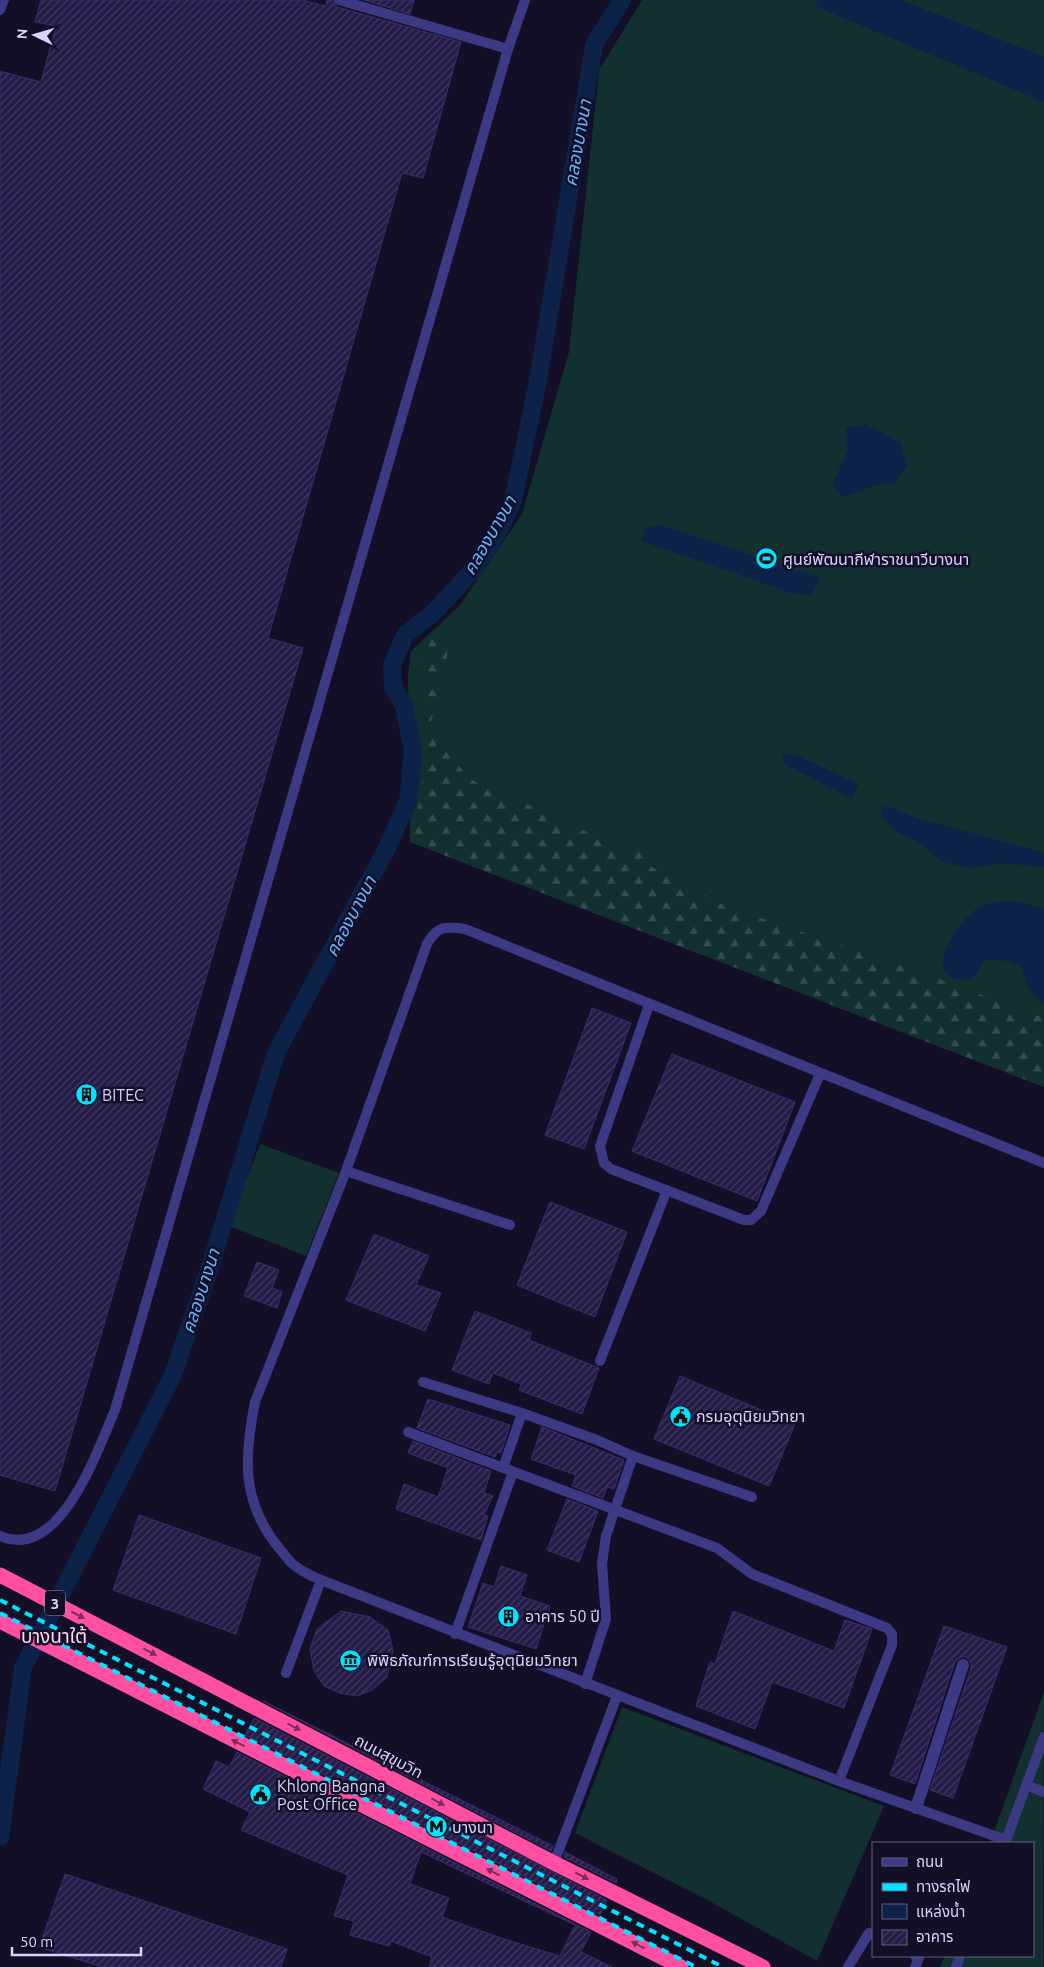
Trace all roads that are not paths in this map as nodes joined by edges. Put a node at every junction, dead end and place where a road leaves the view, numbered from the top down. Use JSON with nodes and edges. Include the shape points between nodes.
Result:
{"nodes":[{"id":1,"x":4,"y":0,"type":"edge"},
{"id":2,"x":339,"y":0,"type":"edge"},
{"id":3,"x":526,"y":0,"type":"edge"},
{"id":4,"x":0,"y":10,"type":"edge"},
{"id":5,"x":508,"y":49,"type":"junction"},
{"id":6,"x":649,"y":1006,"type":"junction"},
{"id":7,"x":820,"y":1074,"type":"junction"},
{"id":8,"x":1044,"y":1163,"type":"edge"},
{"id":9,"x":346,"y":1171,"type":"junction"},
{"id":10,"x":667,"y":1190,"type":"junction"},
{"id":11,"x":510,"y":1225,"type":"dead end"},
{"id":12,"x":600,"y":1361,"type":"dead end"},
{"id":13,"x":423,"y":1382,"type":"dead end"},
{"id":14,"x":522,"y":1413,"type":"junction"},
{"id":15,"x":408,"y":1432,"type":"dead end"},
{"id":16,"x":633,"y":1456,"type":"junction"},
{"id":17,"x":508,"y":1470,"type":"junction"},
{"id":18,"x":752,"y":1497,"type":"dead end"},
{"id":19,"x":616,"y":1510,"type":"junction"},
{"id":20,"x":0,"y":1536,"type":"edge"},
{"id":21,"x":2,"y":1576,"type":"edge"},
{"id":22,"x":321,"y":1580,"type":"junction"},
{"id":23,"x":0,"y":1621,"type":"edge"},
{"id":24,"x":455,"y":1634,"type":"junction"},
{"id":25,"x":963,"y":1665,"type":"dead end"},
{"id":26,"x":286,"y":1673,"type":"dead end"},
{"id":27,"x":585,"y":1684,"type":"junction"},
{"id":28,"x":618,"y":1696,"type":"junction"},
{"id":29,"x":1044,"y":1738,"type":"edge"},
{"id":30,"x":839,"y":1781,"type":"junction"},
{"id":31,"x":1026,"y":1785,"type":"junction"},
{"id":32,"x":1044,"y":1792,"type":"edge"},
{"id":33,"x":916,"y":1808,"type":"junction"},
{"id":34,"x":1005,"y":1842,"type":"edge"},
{"id":35,"x":554,"y":1862,"type":"junction"},
{"id":36,"x":872,"y":1934,"type":"edge"},
{"id":37,"x":916,"y":1957,"type":"edge"},
{"id":38,"x":681,"y":1967,"type":"edge"},
{"id":39,"x":763,"y":1967,"type":"edge"},
{"id":40,"x":848,"y":1967,"type":"edge"},
{"id":41,"x":915,"y":1967,"type":"edge"}],
"edges":[{"from":1,"to":4,"type":"lane"},
{"from":2,"to":5,"type":"lane"},
{"from":3,"to":5,"type":"lane"},
{"from":5,"to":20,"type":"lane","via":[[116,1410],[91,1466],[56,1521],[31,1539],[15,1540]]},
{"from":6,"to":7,"type":"lane"},
{"from":6,"to":9,"type":"lane","via":[[465,930],[451,927],[434,932]]},
{"from":6,"to":10,"type":"lane","via":[[600,1146],[604,1163],[611,1169]]},
{"from":7,"to":8,"type":"lane"},
{"from":7,"to":10,"type":"lane","via":[[757,1217],[744,1220]]},
{"from":9,"to":11,"type":"lane"},
{"from":9,"to":22,"type":"lane","via":[[255,1402],[248,1433],[249,1486],[255,1509],[270,1537],[294,1565]]},
{"from":10,"to":12,"type":"lane"},
{"from":13,"to":14,"type":"lane"},
{"from":14,"to":16,"type":"lane"},
{"from":14,"to":17,"type":"lane"},
{"from":15,"to":17,"type":"lane"},
{"from":16,"to":18,"type":"lane"},
{"from":16,"to":19,"type":"lane"},
{"from":17,"to":19,"type":"lane"},
{"from":17,"to":24,"type":"lane"},
{"from":19,"to":27,"type":"lane","via":[[606,1536],[602,1564],[606,1619]]},
{"from":19,"to":30,"type":"lane","via":[[717,1548],[752,1574],[876,1622],[892,1634],[892,1645]]},
{"from":21,"to":35,"type":"highway","name":"ถนนสุขุมวิท","number":"3","one_way":true},
{"from":22,"to":24,"type":"lane"},
{"from":22,"to":26,"type":"lane"},
{"from":38,"to":23,"type":"highway","one_way":true},
{"from":24,"to":27,"type":"lane"},
{"from":25,"to":33,"type":"street"},
{"from":27,"to":28,"type":"lane"},
{"from":28,"to":30,"type":"lane"},
{"from":28,"to":35,"type":"lane"},
{"from":29,"to":31,"type":"lane"},
{"from":30,"to":33,"type":"lane"},
{"from":31,"to":32,"type":"lane"},
{"from":31,"to":34,"type":"lane"},
{"from":33,"to":34,"type":"lane"},
{"from":35,"to":39,"type":"highway","name":"ถนนสุขุมวิท","number":"3","one_way":true},
{"from":36,"to":40,"type":"lane","via":[[869,1933]]},
{"from":37,"to":41,"type":"lane","via":[[919,1958]]}]}
